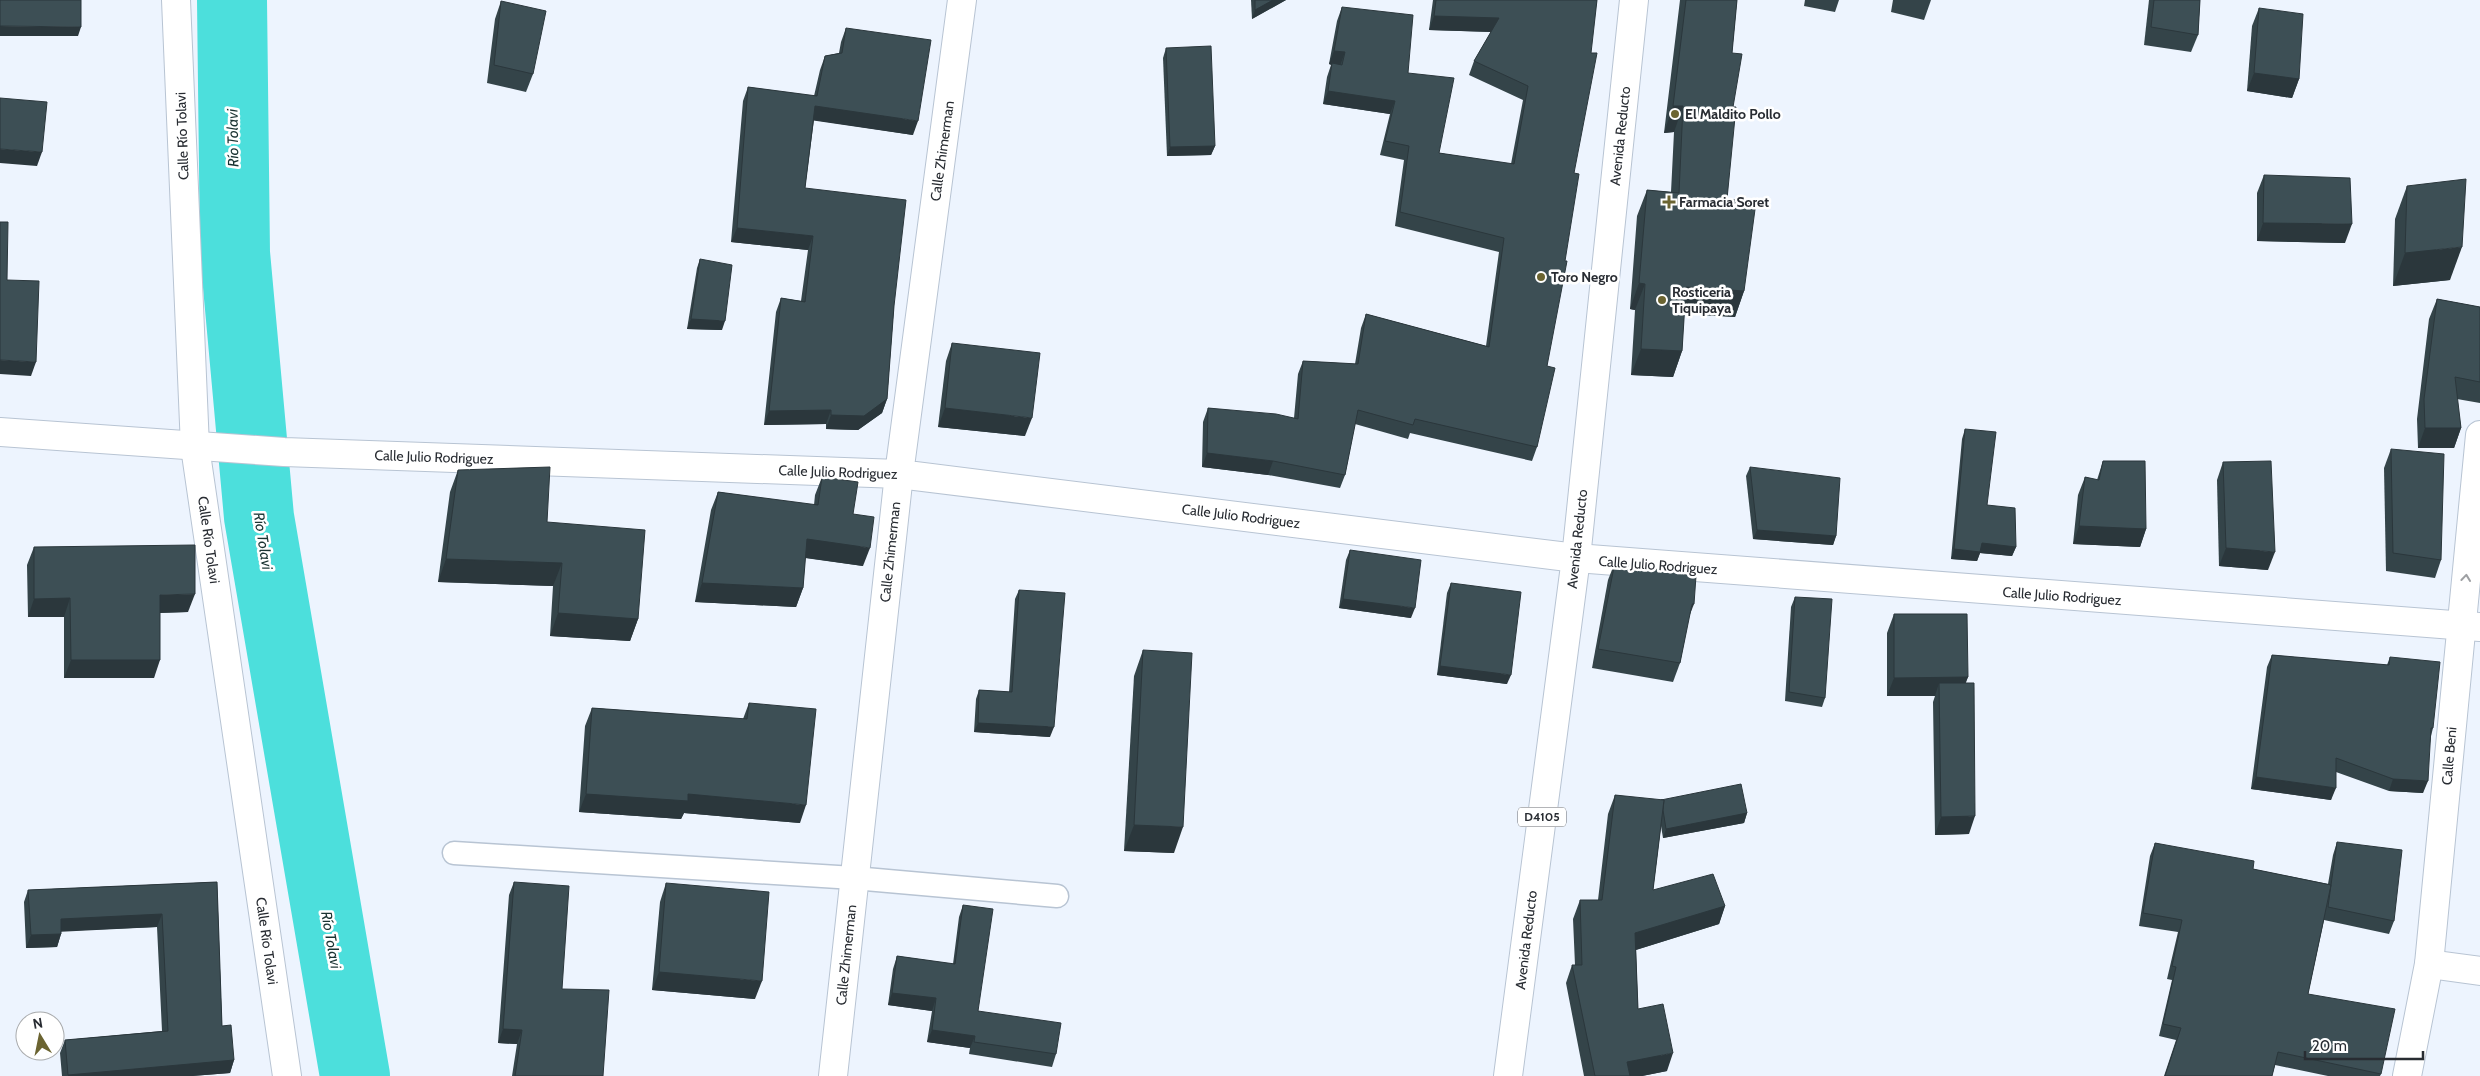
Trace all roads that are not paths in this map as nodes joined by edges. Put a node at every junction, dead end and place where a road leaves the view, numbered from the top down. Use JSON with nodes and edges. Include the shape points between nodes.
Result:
{"nodes":[{"id":1,"x":176,"y":0,"type":"edge"},
{"id":2,"x":962,"y":0,"type":"edge"},
{"id":3,"x":1634,"y":0,"type":"edge"},
{"id":4,"x":0,"y":432,"type":"edge"},
{"id":5,"x":2480,"y":435,"type":"edge"},
{"id":6,"x":195,"y":447,"type":"junction"},
{"id":7,"x":899,"y":474,"type":"junction"},
{"id":8,"x":1576,"y":558,"type":"junction"},
{"id":9,"x":2471,"y":627,"type":"edge"},
{"id":10,"x":454,"y":853,"type":"dead end"},
{"id":11,"x":854,"y":878,"type":"junction"},
{"id":12,"x":1057,"y":896,"type":"dead end"},
{"id":13,"x":2429,"y":964,"type":"junction"},
{"id":14,"x":2480,"y":971,"type":"edge"},
{"id":15,"x":287,"y":1076,"type":"edge"},
{"id":16,"x":833,"y":1076,"type":"edge"},
{"id":17,"x":1508,"y":1076,"type":"edge"},
{"id":18,"x":2407,"y":1076,"type":"edge"}],
"edges":[{"from":1,"to":6,"type":"street","name":"Calle Río Tolavi"},
{"from":2,"to":7,"type":"street","name":"Calle Zhimerman"},
{"from":3,"to":8,"type":"street","name":"Avenida Reducto","number":"D4105"},
{"from":4,"to":6,"type":"street","name":"Calle Julio Rodriguez"},
{"from":9,"to":5,"type":"street","name":"Calle Beni","one_way":true},
{"from":6,"to":7,"type":"street","name":"Calle Julio Rodriguez"},
{"from":6,"to":15,"type":"street","name":"Calle Río Tolavi"},
{"from":7,"to":8,"type":"street","name":"Calle Julio Rodriguez"},
{"from":7,"to":11,"type":"street","name":"Calle Zhimerman"},
{"from":8,"to":9,"type":"street","name":"Calle Julio Rodriguez"},
{"from":8,"to":17,"type":"street","name":"Avenida Reducto","number":"D4105"},
{"from":9,"to":13,"type":"street","name":"Calle Beni"},
{"from":10,"to":11,"type":"lane"},
{"from":11,"to":12,"type":"lane"},
{"from":11,"to":16,"type":"street","name":"Calle Zhimerman"},
{"from":13,"to":14,"type":"street"},
{"from":13,"to":18,"type":"street","name":"Calle Beni"}]}
